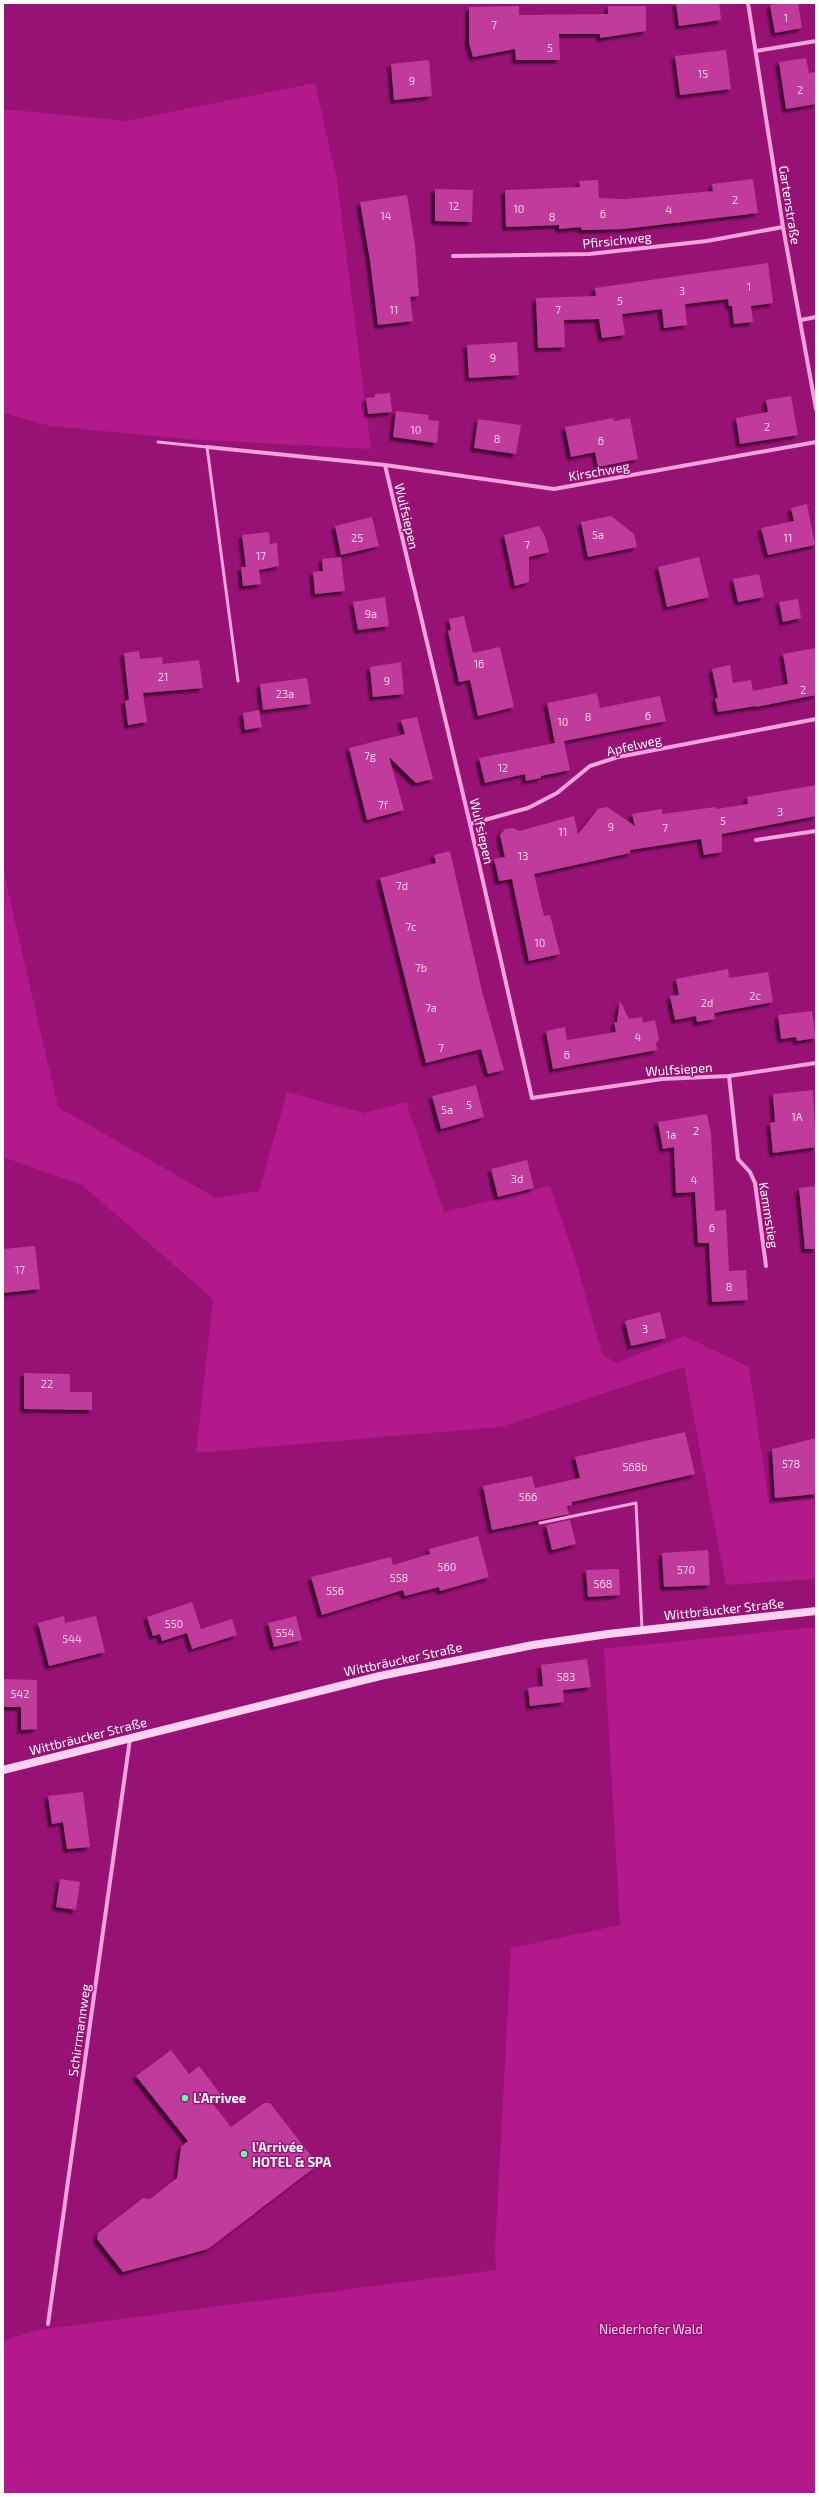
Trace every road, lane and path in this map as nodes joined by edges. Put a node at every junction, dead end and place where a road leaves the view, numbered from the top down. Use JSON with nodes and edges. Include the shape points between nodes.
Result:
{"nodes":[{"id":1,"x":748,"y":3,"type":"edge"},
{"id":2,"x":816,"y":41,"type":"edge"},
{"id":3,"x":756,"y":51,"type":"junction"},
{"id":4,"x":783,"y":227,"type":"junction"},
{"id":5,"x":453,"y":256,"type":"dead end"},
{"id":6,"x":816,"y":317,"type":"edge"},
{"id":7,"x":800,"y":320,"type":"junction"},
{"id":8,"x":816,"y":409,"type":"edge"},
{"id":9,"x":158,"y":442,"type":"dead end"},
{"id":10,"x":816,"y":442,"type":"edge"},
{"id":11,"x":207,"y":447,"type":"junction"},
{"id":12,"x":385,"y":465,"type":"junction"},
{"id":13,"x":238,"y":681,"type":"dead end"},
{"id":14,"x":816,"y":719,"type":"edge"},
{"id":15,"x":470,"y":824,"type":"junction"},
{"id":16,"x":816,"y":831,"type":"edge"},
{"id":17,"x":756,"y":840,"type":"dead end"},
{"id":18,"x":816,"y":1064,"type":"edge"},
{"id":19,"x":729,"y":1076,"type":"junction"},
{"id":20,"x":766,"y":1266,"type":"dead end"},
{"id":21,"x":540,"y":1523,"type":"dead end"},
{"id":22,"x":816,"y":1611,"type":"edge"},
{"id":23,"x":642,"y":1631,"type":"junction"},
{"id":24,"x":130,"y":1738,"type":"junction"},
{"id":25,"x":3,"y":1770,"type":"edge"},
{"id":26,"x":48,"y":2324,"type":"dead end"}],
"edges":[{"from":1,"to":3,"type":"street","name":"Gartenstraße"},
{"from":2,"to":3,"type":"street"},
{"from":3,"to":4,"type":"street","name":"Gartenstraße"},
{"from":4,"to":5,"type":"street","name":"Pfirsichweg","via":[[707,241],[588,254]]},
{"from":4,"to":7,"type":"street","name":"Gartenstraße"},
{"from":6,"to":7,"type":"street"},
{"from":7,"to":8,"type":"street","name":"Gartenstraße"},
{"from":9,"to":11,"type":"lane"},
{"from":10,"to":12,"type":"street","name":"Kirschweg","via":[[554,489]]},
{"from":11,"to":12,"type":"street"},
{"from":11,"to":13,"type":"lane"},
{"from":12,"to":15,"type":"street","name":"Wulfsiepen"},
{"from":14,"to":15,"type":"street","name":"Apfelweg","via":[[618,757],[590,766],[557,793],[528,808]]},
{"from":15,"to":19,"type":"street","name":"Wulfsiepen","via":[[532,1098],[662,1079]]},
{"from":16,"to":17,"type":"street"},
{"from":18,"to":19,"type":"street","name":"Wulfsiepen"},
{"from":19,"to":20,"type":"street","name":"Kammstieg","via":[[738,1159],[750,1172],[755,1183]]},
{"from":21,"to":23,"type":"lane","via":[[636,1503]]},
{"from":22,"to":23,"type":"main road","name":"Wittbräucker Straße"},
{"from":23,"to":24,"type":"main road","name":"Wittbräucker Straße","via":[[532,1645],[380,1676]]},
{"from":24,"to":25,"type":"main road","name":"Wittbräucker Straße"},
{"from":24,"to":26,"type":"street","name":"Schirrmannweg"}]}
